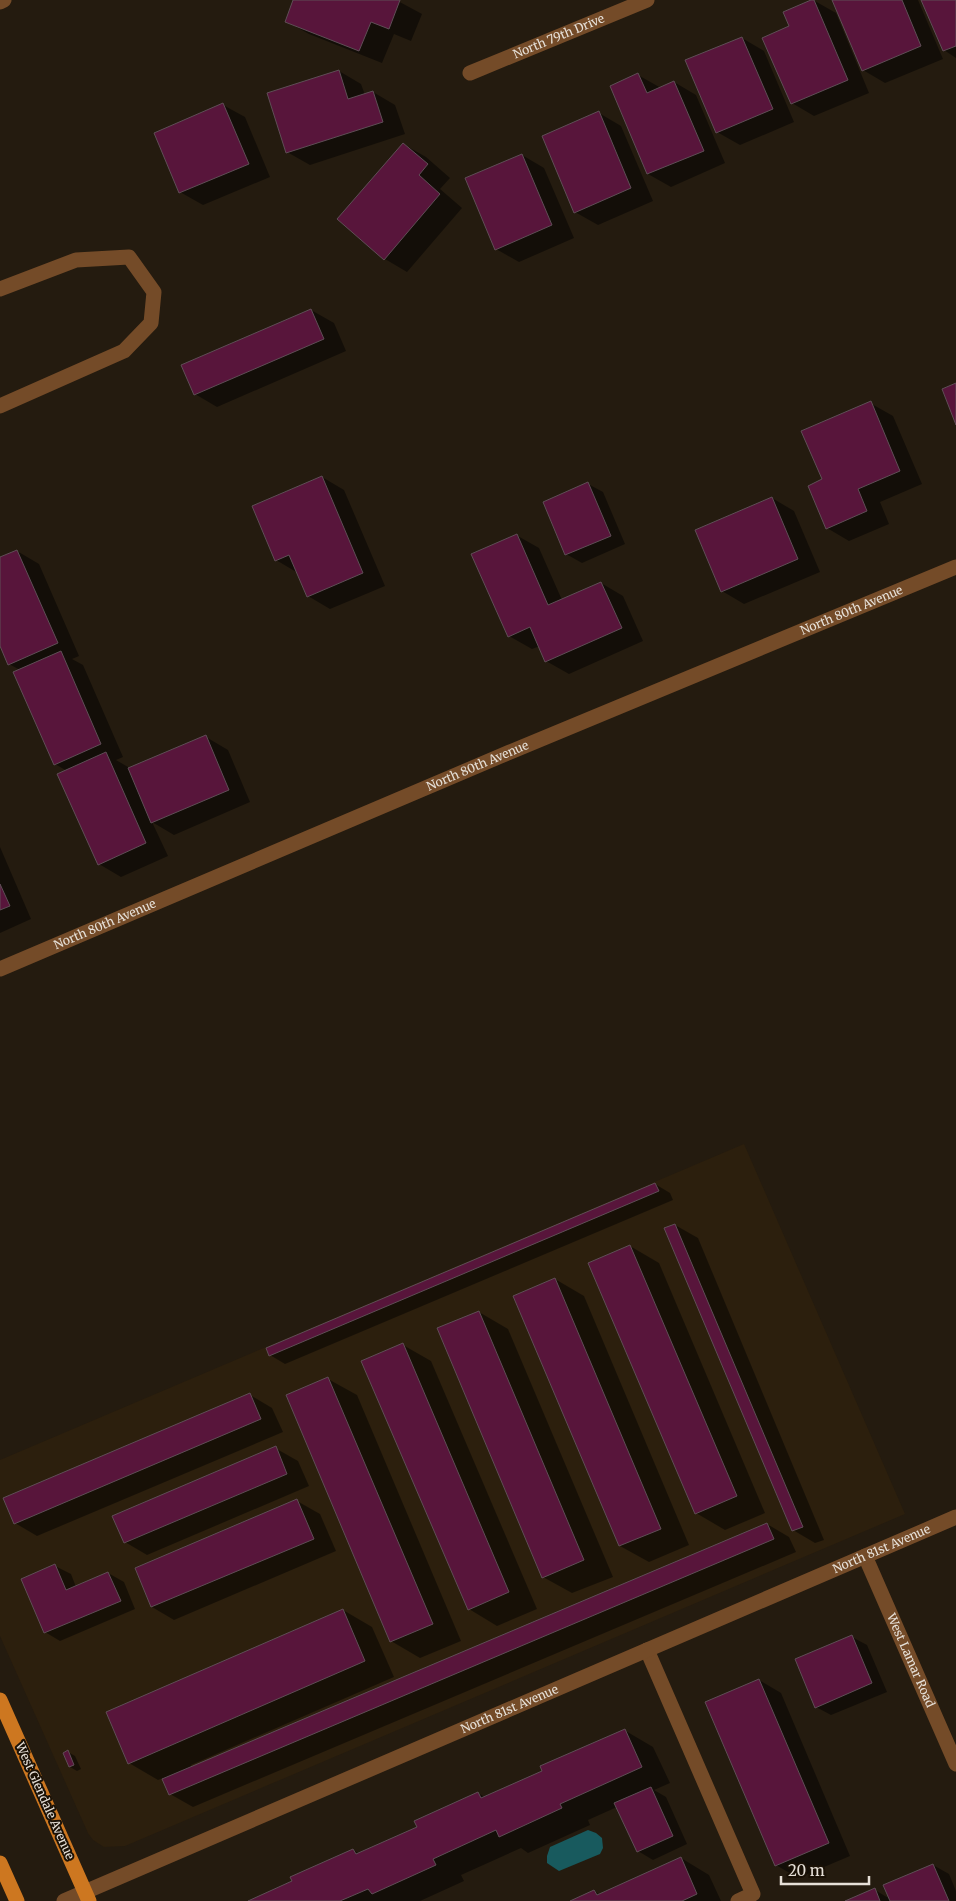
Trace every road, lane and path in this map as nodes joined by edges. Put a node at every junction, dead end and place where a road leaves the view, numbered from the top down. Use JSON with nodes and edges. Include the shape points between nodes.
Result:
{"nodes":[{"id":1,"x":4,"y":0,"type":"edge"},
{"id":2,"x":647,"y":0,"type":"edge"},
{"id":3,"x":0,"y":2,"type":"edge"},
{"id":4,"x":470,"y":73,"type":"dead end"},
{"id":5,"x":0,"y":289,"type":"edge"},
{"id":6,"x":0,"y":406,"type":"edge"},
{"id":7,"x":956,"y":567,"type":"edge"},
{"id":8,"x":0,"y":969,"type":"edge"},
{"id":9,"x":956,"y":1517,"type":"edge"},
{"id":10,"x":865,"y":1556,"type":"junction"},
{"id":11,"x":647,"y":1650,"type":"junction"},
{"id":12,"x":0,"y":1700,"type":"edge"},
{"id":13,"x":956,"y":1764,"type":"edge"},
{"id":14,"x":0,"y":1863,"type":"edge"},
{"id":15,"x":87,"y":1897,"type":"edge"},
{"id":16,"x":17,"y":1901,"type":"edge"},
{"id":17,"x":64,"y":1901,"type":"edge"},
{"id":18,"x":738,"y":1901,"type":"edge"}],
"edges":[{"from":1,"to":3,"type":"street"},
{"from":2,"to":4,"type":"street","name":"North 79th Drive"},
{"from":5,"to":6,"type":"street","via":[[76,260],[129,257],[154,292],[151,324],[124,351]]},
{"from":7,"to":8,"type":"street","name":"North 80th Avenue"},
{"from":9,"to":10,"type":"street","name":"North 81st Avenue"},
{"from":10,"to":11,"type":"street","name":"North 81st Avenue"},
{"from":10,"to":13,"type":"street","name":"West Lamar Road"},
{"from":11,"to":15,"type":"street","name":"North 81st Avenue"},
{"from":11,"to":18,"type":"street","via":[[753,1894]]},
{"from":12,"to":15,"type":"main road","name":"West Glendale Avenue"},
{"from":14,"to":16,"type":"main road"},
{"from":15,"to":17,"type":"street","name":"North 81st Avenue"}]}
